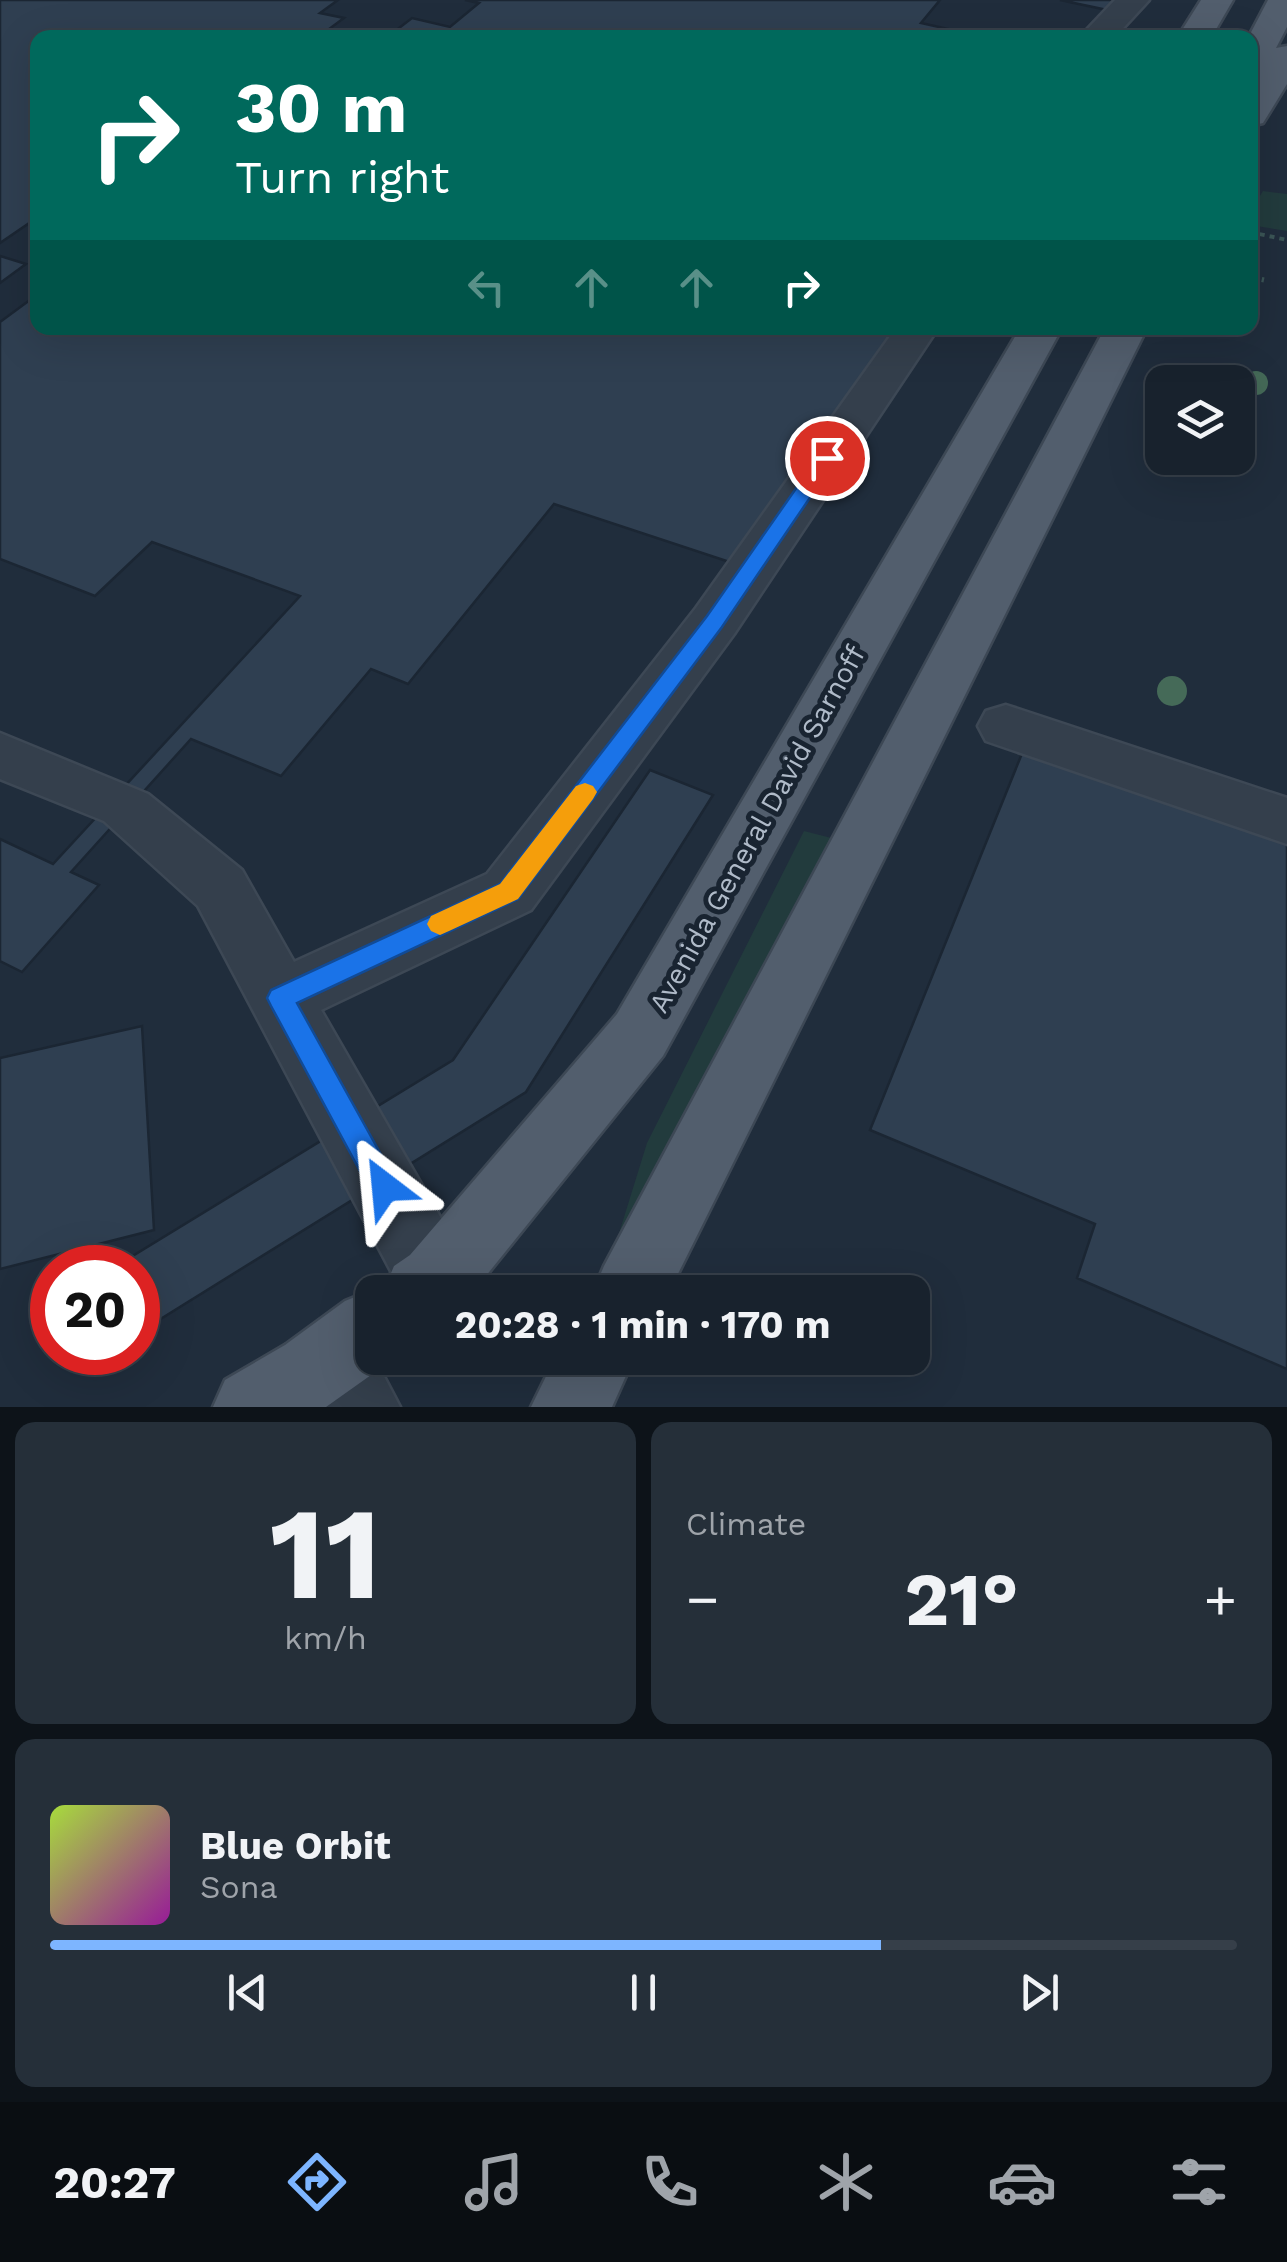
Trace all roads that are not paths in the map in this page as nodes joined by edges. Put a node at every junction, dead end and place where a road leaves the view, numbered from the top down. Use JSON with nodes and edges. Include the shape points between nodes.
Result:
{"nodes":[{"id":1,"x":1133,"y":0,"type":"edge"},
{"id":2,"x":1217,"y":0,"type":"edge"},
{"id":3,"x":1243,"y":0,"type":"edge"},
{"id":4,"x":1284,"y":0,"type":"edge"},
{"id":5,"x":1103,"y":30,"type":"edge"},
{"id":6,"x":1199,"y":30,"type":"edge"},
{"id":7,"x":1225,"y":30,"type":"edge"},
{"id":8,"x":1258,"y":51,"type":"edge"},
{"id":9,"x":1287,"y":56,"type":"edge"},
{"id":10,"x":1258,"y":102,"type":"edge"},
{"id":11,"x":912,"y":335,"type":"edge"},
{"id":12,"x":1036,"y":335,"type":"edge"},
{"id":13,"x":1122,"y":335,"type":"edge"},
{"id":14,"x":1006,"y":726,"type":"dead end"},
{"id":15,"x":0,"y":755,"type":"edge"},
{"id":16,"x":1287,"y":821,"type":"edge"},
{"id":17,"x":280,"y":998,"type":"junction"},
{"id":18,"x":422,"y":1275,"type":"edge"},
{"id":19,"x":437,"y":1275,"type":"edge"},
{"id":20,"x":639,"y":1275,"type":"edge"},
{"id":21,"x":355,"y":1346,"type":"edge"},
{"id":22,"x":587,"y":1375,"type":"edge"},
{"id":23,"x":308,"y":1395,"type":"edge"},
{"id":24,"x":570,"y":1407,"type":"edge"}],
"edges":[{"from":1,"to":5,"type":"street"},
{"from":2,"to":6,"type":"main road"},
{"from":3,"to":7,"type":"main road"},
{"from":4,"to":8,"type":"main road"},
{"from":9,"to":10,"type":"main road"},
{"from":11,"to":17,"type":"street","via":[[714,621],[509,892]]},
{"from":12,"to":19,"type":"main road","name":"Avenida General David Sarnoff","via":[[640,1036]]},
{"from":13,"to":20,"type":"main road"},
{"from":14,"to":16,"type":"street"},
{"from":15,"to":17,"type":"street","via":[[119,805],[220,888]]},
{"from":17,"to":18,"type":"street"},
{"from":21,"to":23,"type":"main road"},
{"from":22,"to":24,"type":"main road"}]}
